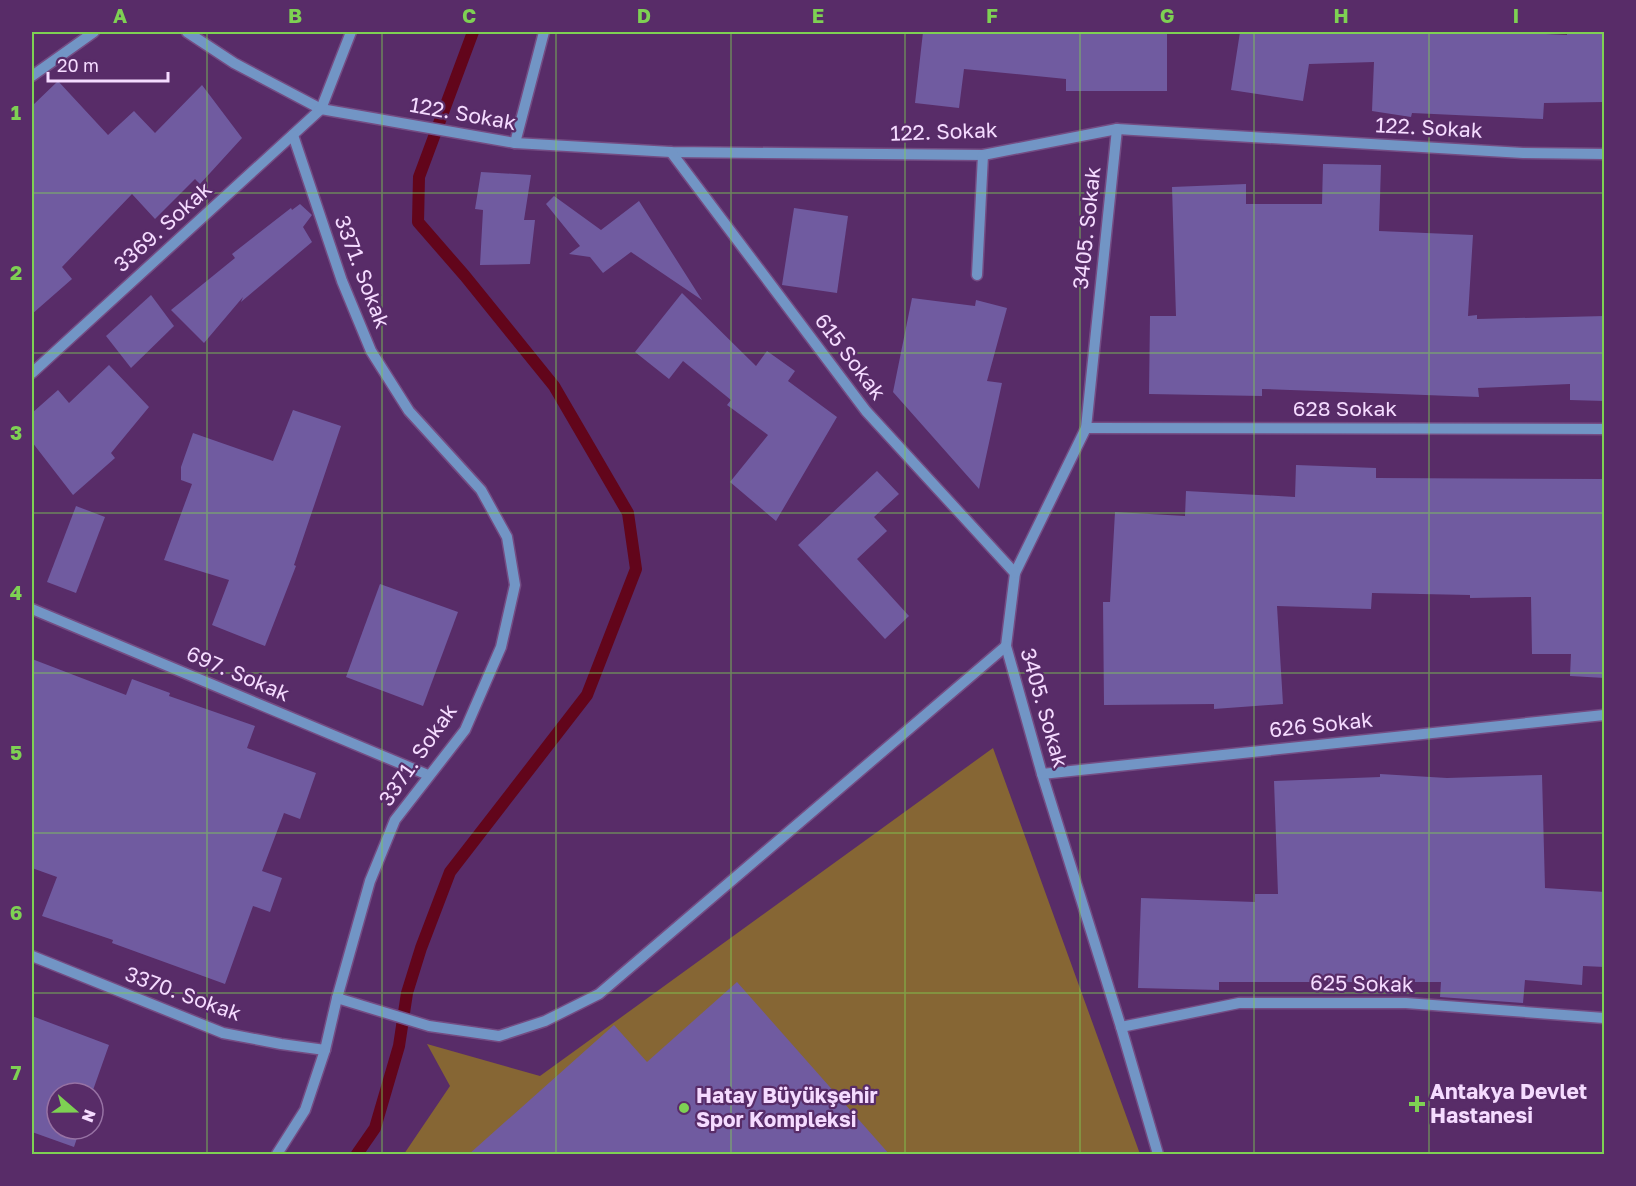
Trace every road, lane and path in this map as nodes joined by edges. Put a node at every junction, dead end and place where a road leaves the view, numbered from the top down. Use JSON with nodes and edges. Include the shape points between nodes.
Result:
{"nodes":[{"id":1,"x":94,"y":32,"type":"edge"},
{"id":2,"x":187,"y":32,"type":"edge"},
{"id":3,"x":351,"y":32,"type":"edge"},
{"id":4,"x":544,"y":32,"type":"edge"},
{"id":5,"x":32,"y":76,"type":"edge"},
{"id":6,"x":321,"y":109,"type":"junction"},
{"id":7,"x":1117,"y":129,"type":"junction"},
{"id":8,"x":293,"y":135,"type":"junction"},
{"id":9,"x":515,"y":143,"type":"junction"},
{"id":10,"x":671,"y":152,"type":"junction"},
{"id":11,"x":1605,"y":154,"type":"edge"},
{"id":12,"x":983,"y":155,"type":"junction"},
{"id":13,"x":977,"y":275,"type":"dead end"},
{"id":14,"x":32,"y":373,"type":"edge"},
{"id":15,"x":1086,"y":428,"type":"junction"},
{"id":16,"x":1605,"y":429,"type":"edge"},
{"id":17,"x":1015,"y":573,"type":"junction"},
{"id":18,"x":32,"y":609,"type":"edge"},
{"id":19,"x":1005,"y":646,"type":"junction"},
{"id":20,"x":1605,"y":715,"type":"edge"},
{"id":21,"x":1042,"y":774,"type":"junction"},
{"id":22,"x":428,"y":775,"type":"junction"},
{"id":23,"x":32,"y":956,"type":"edge"},
{"id":24,"x":337,"y":998,"type":"junction"},
{"id":25,"x":1605,"y":1018,"type":"edge"},
{"id":26,"x":1121,"y":1027,"type":"junction"},
{"id":27,"x":325,"y":1050,"type":"junction"},
{"id":28,"x":277,"y":1155,"type":"edge"},
{"id":29,"x":1158,"y":1155,"type":"edge"}],
"edges":[{"from":1,"to":5,"type":"street"},
{"from":2,"to":6,"type":"street","name":"122. Sokak","via":[[234,63]]},
{"from":3,"to":6,"type":"street"},
{"from":4,"to":9,"type":"street"},
{"from":6,"to":8,"type":"street","name":"3369. Sokak"},
{"from":6,"to":9,"type":"street","name":"122. Sokak"},
{"from":7,"to":11,"type":"street","name":"122. Sokak","via":[[1522,153]]},
{"from":7,"to":12,"type":"street","name":"122. Sokak"},
{"from":7,"to":15,"type":"street","name":"3405. Sokak"},
{"from":8,"to":14,"type":"street","name":"3369. Sokak"},
{"from":8,"to":22,"type":"street","name":"3371. Sokak","via":[[342,281],[371,351],[409,411],[481,490],[507,537],[514,585],[501,647],[465,730]]},
{"from":9,"to":10,"type":"street","name":"122. Sokak"},
{"from":10,"to":12,"type":"street","name":"122. Sokak"},
{"from":10,"to":17,"type":"street","name":"615 Sokak","via":[[866,411]]},
{"from":12,"to":13,"type":"street"},
{"from":15,"to":16,"type":"street","name":"628 Sokak"},
{"from":15,"to":17,"type":"street","name":"3405. Sokak"},
{"from":17,"to":19,"type":"street","name":"3405. Sokak"},
{"from":18,"to":22,"type":"street","name":"697. Sokak"},
{"from":19,"to":21,"type":"street","name":"3405. Sokak"},
{"from":19,"to":24,"type":"street","via":[[599,994],[545,1021],[499,1036],[429,1026]]},
{"from":20,"to":21,"type":"street","name":"626 Sokak"},
{"from":21,"to":26,"type":"street","name":"3405. Sokak"},
{"from":22,"to":24,"type":"street","name":"3371. Sokak","via":[[395,820],[378,861]]},
{"from":23,"to":27,"type":"street","name":"3370. Sokak","via":[[223,1033]]},
{"from":24,"to":27,"type":"street","name":"3371. Sokak"},
{"from":25,"to":26,"type":"street","name":"625 Sokak","via":[[1407,1003],[1239,1003]]},
{"from":26,"to":29,"type":"street","name":"3405. Sokak"},
{"from":27,"to":28,"type":"street","name":"3371. Sokak","via":[[305,1110]]}]}
